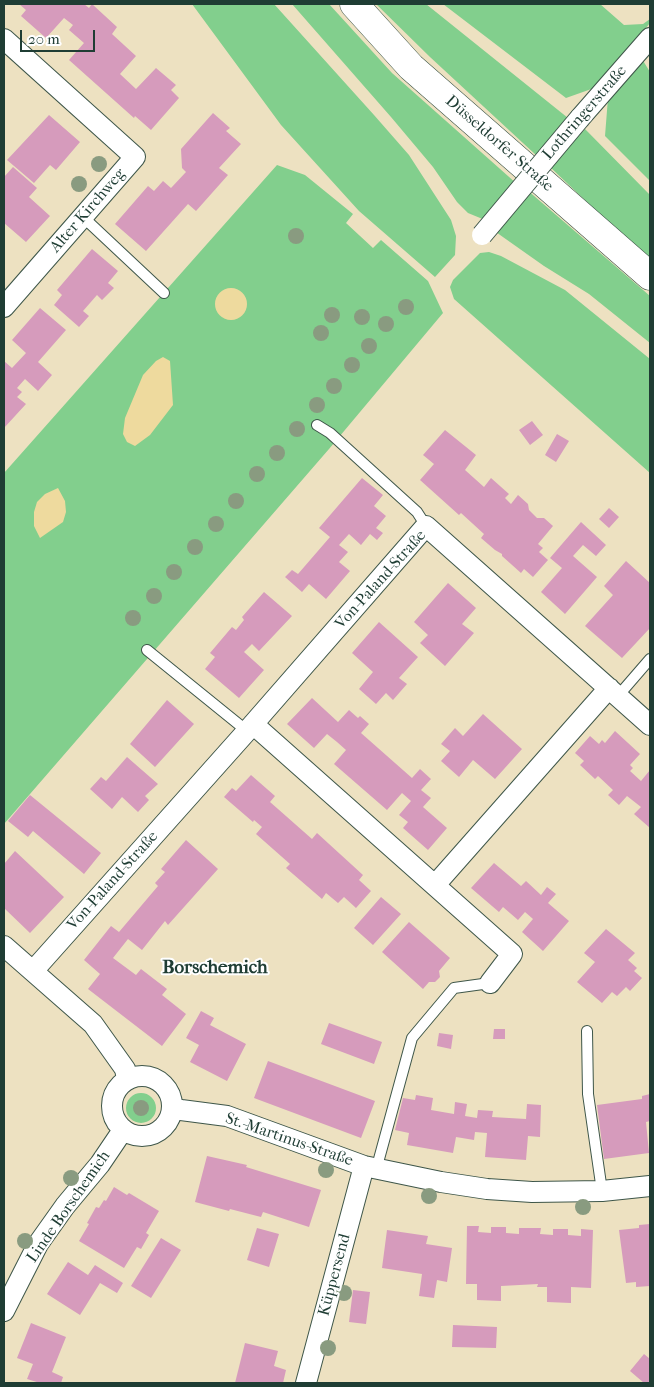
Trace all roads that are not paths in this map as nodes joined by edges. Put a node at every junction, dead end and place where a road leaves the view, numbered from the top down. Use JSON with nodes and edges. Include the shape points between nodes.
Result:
{"nodes":[{"id":1,"x":354,"y":4,"type":"edge"},
{"id":2,"x":650,"y":38,"type":"edge"},
{"id":3,"x":4,"y":40,"type":"edge"},
{"id":4,"x":83,"y":217,"type":"junction"},
{"id":5,"x":482,"y":235,"type":"dead end"},
{"id":6,"x":650,"y":276,"type":"edge"},
{"id":7,"x":164,"y":293,"type":"dead end"},
{"id":8,"x":4,"y":307,"type":"edge"},
{"id":9,"x":317,"y":425,"type":"dead end"},
{"id":10,"x":426,"y":526,"type":"junction"},
{"id":11,"x":147,"y":650,"type":"dead end"},
{"id":12,"x":650,"y":659,"type":"edge"},
{"id":13,"x":614,"y":692,"type":"junction"},
{"id":14,"x":650,"y":725,"type":"edge"},
{"id":15,"x":250,"y":728,"type":"junction"},
{"id":16,"x":435,"y":885,"type":"junction"},
{"id":17,"x":4,"y":946,"type":"edge"},
{"id":18,"x":33,"y":971,"type":"junction"},
{"id":19,"x":490,"y":983,"type":"joint"},
{"id":20,"x":587,"y":1032,"type":"dead end"},
{"id":21,"x":127,"y":1079,"type":"junction"},
{"id":22,"x":173,"y":1107,"type":"junction"},
{"id":23,"x":123,"y":1130,"type":"junction"},
{"id":24,"x":370,"y":1168,"type":"junction"},
{"id":25,"x":650,"y":1186,"type":"edge"},
{"id":26,"x":602,"y":1191,"type":"junction"},
{"id":27,"x":4,"y":1311,"type":"edge"},
{"id":28,"x":306,"y":1383,"type":"edge"}],
"edges":[{"from":1,"to":6,"type":"main road","name":"Düsseldorfer Straße","via":[[411,67]]},
{"from":2,"to":5,"type":"street","name":"Lothringerstraße","bridge":true},
{"from":3,"to":4,"type":"street","name":"Alter Kirchweg","via":[[135,157]]},
{"from":4,"to":7,"type":"lane"},
{"from":4,"to":8,"type":"street","name":"Alter Kirchweg"},
{"from":9,"to":10,"type":"lane","via":[[417,512]]},
{"from":10,"to":13,"type":"street","name":"Von-Paland-Straße"},
{"from":10,"to":15,"type":"street","name":"Von-Paland-Straße"},
{"from":11,"to":15,"type":"lane"},
{"from":12,"to":13,"type":"lane"},
{"from":13,"to":14,"type":"street","name":"Von-Paland-Straße"},
{"from":13,"to":16,"type":"street"},
{"from":15,"to":16,"type":"street"},
{"from":15,"to":18,"type":"street","name":"Von-Paland-Straße"},
{"from":16,"to":19,"type":"street","via":[[512,954]]},
{"from":17,"to":18,"type":"street"},
{"from":18,"to":21,"type":"street","via":[[93,1024],[125,1069]]},
{"from":19,"to":24,"type":"lane","via":[[454,988],[412,1038]]},
{"from":20,"to":26,"type":"lane","via":[[588,1094]]},
{"from":21,"to":22,"type":"street","via":[[146,1076],[160,1082],[169,1093]]},
{"from":21,"to":23,"type":"street","via":[[116,1090],[111,1104],[113,1117]]},
{"from":22,"to":23,"type":"street","via":[[167,1123],[154,1134],[137,1136]]},
{"from":22,"to":24,"type":"street","name":"St.-Martinus-Straße","via":[[226,1116]]},
{"from":23,"to":27,"type":"street","name":"Linde Borschemich","via":[[38,1244]]},
{"from":24,"to":26,"type":"street","name":"St.-Martinus-Straße","via":[[487,1189]]},
{"from":24,"to":28,"type":"street","name":"Küppersend"},
{"from":25,"to":26,"type":"street","name":"St.-Martinus-Straße"}]}
